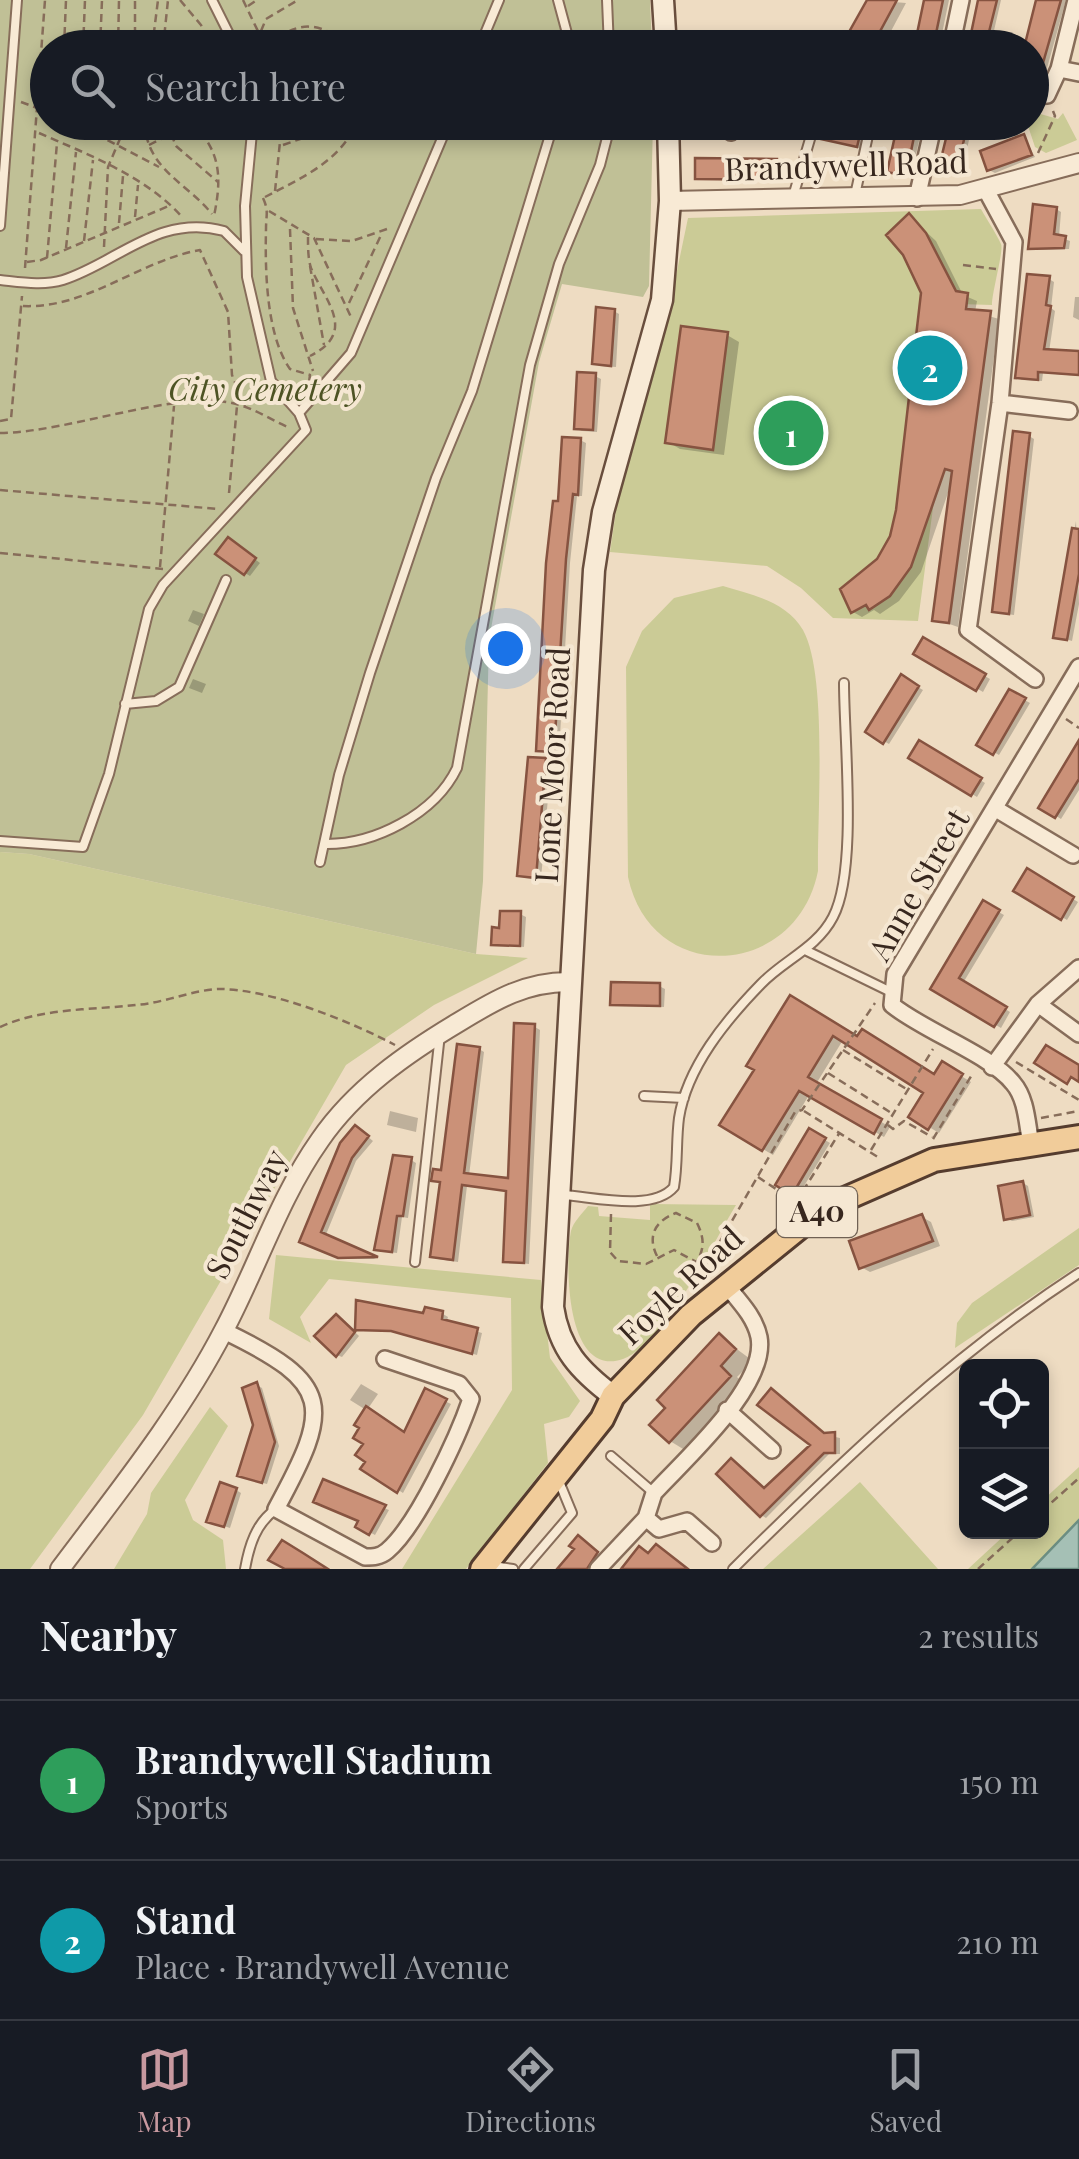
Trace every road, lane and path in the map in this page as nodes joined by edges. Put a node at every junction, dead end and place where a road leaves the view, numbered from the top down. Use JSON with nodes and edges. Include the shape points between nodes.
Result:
{"nodes":[{"id":1,"x":17,"y":0,"type":"edge"},
{"id":2,"x":45,"y":0,"type":"edge"},
{"id":3,"x":66,"y":0,"type":"edge"},
{"id":4,"x":85,"y":0,"type":"edge"},
{"id":5,"x":102,"y":0,"type":"edge"},
{"id":6,"x":119,"y":0,"type":"edge"},
{"id":7,"x":136,"y":0,"type":"edge"},
{"id":8,"x":158,"y":0,"type":"edge"},
{"id":9,"x":168,"y":0,"type":"edge"},
{"id":10,"x":180,"y":0,"type":"edge"},
{"id":11,"x":212,"y":0,"type":"edge"},
{"id":12,"x":244,"y":0,"type":"edge"},
{"id":13,"x":257,"y":0,"type":"edge"},
{"id":14,"x":298,"y":0,"type":"edge"},
{"id":15,"x":499,"y":0,"type":"edge"},
{"id":16,"x":558,"y":0,"type":"edge"},
{"id":17,"x":607,"y":0,"type":"edge"},
{"id":18,"x":663,"y":0,"type":"edge"},
{"id":19,"x":961,"y":0,"type":"edge"},
{"id":20,"x":1076,"y":0,"type":"edge"},
{"id":21,"x":247,"y":6,"type":"junction"},
{"id":22,"x":45,"y":30,"type":"edge"},
{"id":23,"x":65,"y":30,"type":"edge"},
{"id":24,"x":83,"y":30,"type":"edge"},
{"id":25,"x":101,"y":30,"type":"edge"},
{"id":26,"x":118,"y":30,"type":"edge"},
{"id":27,"x":135,"y":30,"type":"edge"},
{"id":28,"x":154,"y":30,"type":"edge"},
{"id":29,"x":165,"y":30,"type":"edge"},
{"id":30,"x":203,"y":30,"type":"edge"},
{"id":31,"x":227,"y":30,"type":"edge"},
{"id":32,"x":259,"y":30,"type":"edge"},
{"id":33,"x":261,"y":30,"type":"edge"},
{"id":34,"x":293,"y":30,"type":"edge"},
{"id":35,"x":325,"y":30,"type":"edge"},
{"id":36,"x":487,"y":30,"type":"edge"},
{"id":37,"x":566,"y":30,"type":"edge"},
{"id":38,"x":608,"y":30,"type":"edge"},
{"id":39,"x":665,"y":30,"type":"edge"},
{"id":40,"x":954,"y":30,"type":"edge"},
{"id":41,"x":1059,"y":69,"type":"junction"},
{"id":42,"x":1079,"y":74,"type":"edge"},
{"id":43,"x":1049,"y":82,"type":"edge"},
{"id":44,"x":13,"y":99,"type":"junction"},
{"id":45,"x":30,"y":106,"type":"edge"},
{"id":46,"x":37,"y":140,"type":"edge"},
{"id":47,"x":108,"y":140,"type":"edge"},
{"id":48,"x":119,"y":140,"type":"edge"},
{"id":49,"x":148,"y":140,"type":"edge"},
{"id":50,"x":160,"y":140,"type":"edge"},
{"id":51,"x":173,"y":140,"type":"edge"},
{"id":52,"x":207,"y":140,"type":"edge"},
{"id":53,"x":252,"y":140,"type":"edge"},
{"id":54,"x":281,"y":140,"type":"edge"},
{"id":55,"x":295,"y":140,"type":"edge"},
{"id":56,"x":350,"y":140,"type":"edge"},
{"id":57,"x":441,"y":140,"type":"edge"},
{"id":58,"x":549,"y":140,"type":"edge"},
{"id":59,"x":606,"y":140,"type":"edge"},
{"id":60,"x":668,"y":140,"type":"edge"},
{"id":61,"x":810,"y":140,"type":"edge"},
{"id":62,"x":867,"y":140,"type":"edge"},
{"id":63,"x":930,"y":140,"type":"edge"},
{"id":64,"x":1044,"y":140,"type":"edge"},
{"id":65,"x":57,"y":141,"type":"joint"},
{"id":66,"x":118,"y":145,"type":"junction"},
{"id":67,"x":149,"y":146,"type":"junction"},
{"id":68,"x":281,"y":146,"type":"junction"},
{"id":69,"x":76,"y":150,"type":"junction"},
{"id":70,"x":93,"y":158,"type":"junction"},
{"id":71,"x":1079,"y":163,"type":"edge"},
{"id":72,"x":108,"y":167,"type":"junction"},
{"id":73,"x":160,"y":168,"type":"junction"},
{"id":74,"x":1045,"y":171,"type":"junction"},
{"id":75,"x":124,"y":175,"type":"junction"},
{"id":76,"x":220,"y":183,"type":"junction"},
{"id":77,"x":138,"y":184,"type":"junction"},
{"id":78,"x":986,"y":190,"type":"junction"},
{"id":79,"x":275,"y":192,"type":"junction"},
{"id":80,"x":917,"y":198,"type":"junction"},
{"id":81,"x":792,"y":200,"type":"junction"},
{"id":82,"x":854,"y":200,"type":"junction"},
{"id":83,"x":670,"y":201,"type":"junction"},
{"id":84,"x":171,"y":205,"type":"junction"},
{"id":85,"x":269,"y":211,"type":"junction"},
{"id":86,"x":214,"y":217,"type":"junction"},
{"id":87,"x":135,"y":218,"type":"junction"},
{"id":88,"x":119,"y":224,"type":"junction"},
{"id":89,"x":219,"y":224,"type":"dead end"},
{"id":90,"x":0,"y":226,"type":"edge"},
{"id":91,"x":290,"y":227,"type":"junction"},
{"id":92,"x":189,"y":229,"type":"junction"},
{"id":93,"x":402,"y":230,"type":"junction"},
{"id":94,"x":104,"y":231,"type":"junction"},
{"id":95,"x":382,"y":232,"type":"junction"},
{"id":96,"x":308,"y":236,"type":"junction"},
{"id":97,"x":314,"y":238,"type":"junction"},
{"id":98,"x":84,"y":240,"type":"junction"},
{"id":99,"x":66,"y":249,"type":"junction"},
{"id":100,"x":244,"y":251,"type":"junction"},
{"id":101,"x":105,"y":257,"type":"junction"},
{"id":102,"x":47,"y":258,"type":"junction"},
{"id":103,"x":26,"y":262,"type":"junction"},
{"id":104,"x":310,"y":265,"type":"junction"},
{"id":105,"x":964,"y":265,"type":"dead end"},
{"id":106,"x":1012,"y":270,"type":"junction"},
{"id":107,"x":0,"y":280,"type":"edge"},
{"id":108,"x":24,"y":282,"type":"junction"},
{"id":109,"x":22,"y":306,"type":"junction"},
{"id":110,"x":252,"y":306,"type":"junction"},
{"id":111,"x":348,"y":306,"type":"junction"},
{"id":112,"x":228,"y":312,"type":"junction"},
{"id":113,"x":354,"y":324,"type":"dead end"},
{"id":114,"x":324,"y":345,"type":"junction"},
{"id":115,"x":308,"y":356,"type":"junction"},
{"id":116,"x":318,"y":369,"type":"dead end"},
{"id":117,"x":311,"y":373,"type":"junction"},
{"id":118,"x":1000,"y":403,"type":"junction"},
{"id":119,"x":237,"y":404,"type":"junction"},
{"id":120,"x":174,"y":406,"type":"junction"},
{"id":121,"x":245,"y":407,"type":"junction"},
{"id":122,"x":296,"y":409,"type":"junction"},
{"id":123,"x":1070,"y":410,"type":"dead end"},
{"id":124,"x":0,"y":421,"type":"edge"},
{"id":125,"x":306,"y":430,"type":"junction"},
{"id":126,"x":0,"y":433,"type":"edge"},
{"id":127,"x":0,"y":490,"type":"edge"},
{"id":128,"x":166,"y":504,"type":"junction"},
{"id":129,"x":0,"y":554,"type":"edge"},
{"id":130,"x":160,"y":569,"type":"junction"},
{"id":131,"x":176,"y":570,"type":"junction"},
{"id":132,"x":226,"y":580,"type":"dead end"},
{"id":133,"x":1079,"y":667,"type":"edge"},
{"id":134,"x":1035,"y":679,"type":"dead end"},
{"id":135,"x":844,"y":683,"type":"dead end"},
{"id":136,"x":125,"y":704,"type":"junction"},
{"id":137,"x":996,"y":809,"type":"junction"},
{"id":138,"x":0,"y":841,"type":"edge"},
{"id":139,"x":324,"y":844,"type":"junction"},
{"id":140,"x":1073,"y":856,"type":"dead end"},
{"id":141,"x":320,"y":862,"type":"dead end"},
{"id":142,"x":805,"y":950,"type":"junction"},
{"id":143,"x":1079,"y":968,"type":"edge"},
{"id":144,"x":571,"y":982,"type":"junction"},
{"id":145,"x":891,"y":992,"type":"junction"},
{"id":146,"x":1038,"y":1004,"type":"junction"},
{"id":147,"x":0,"y":1028,"type":"edge"},
{"id":148,"x":440,"y":1034,"type":"junction"},
{"id":149,"x":1079,"y":1034,"type":"edge"},
{"id":150,"x":941,"y":1037,"type":"junction"},
{"id":151,"x":842,"y":1050,"type":"junction"},
{"id":152,"x":409,"y":1053,"type":"junction"},
{"id":153,"x":992,"y":1060,"type":"junction"},
{"id":154,"x":827,"y":1072,"type":"junction"},
{"id":155,"x":908,"y":1090,"type":"junction"},
{"id":156,"x":644,"y":1096,"type":"dead end"},
{"id":157,"x":684,"y":1098,"type":"junction"},
{"id":158,"x":1079,"y":1100,"type":"edge"},
{"id":159,"x":802,"y":1110,"type":"junction"},
{"id":160,"x":1079,"y":1111,"type":"edge"},
{"id":161,"x":893,"y":1114,"type":"junction"},
{"id":162,"x":886,"y":1124,"type":"junction"},
{"id":163,"x":840,"y":1132,"type":"junction"},
{"id":164,"x":1029,"y":1132,"type":"junction"},
{"id":165,"x":1079,"y":1137,"type":"edge"},
{"id":166,"x":934,"y":1149,"type":"junction"},
{"id":167,"x":870,"y":1150,"type":"junction"},
{"id":168,"x":756,"y":1176,"type":"junction"},
{"id":169,"x":890,"y":1177,"type":"junction"},
{"id":170,"x":559,"y":1195,"type":"junction"},
{"id":171,"x":611,"y":1198,"type":"junction"},
{"id":172,"x":806,"y":1208,"type":"junction"},
{"id":173,"x":658,"y":1258,"type":"junction"},
{"id":174,"x":415,"y":1262,"type":"dead end"},
{"id":175,"x":697,"y":1262,"type":"junction"},
{"id":176,"x":703,"y":1265,"type":"junction"},
{"id":177,"x":1079,"y":1273,"type":"edge"},
{"id":178,"x":726,"y":1285,"type":"junction"},
{"id":179,"x":691,"y":1314,"type":"junction"},
{"id":180,"x":224,"y":1331,"type":"junction"},
{"id":181,"x":385,"y":1359,"type":"dead end"},
{"id":182,"x":613,"y":1396,"type":"junction"},
{"id":183,"x":728,"y":1410,"type":"junction"},
{"id":184,"x":772,"y":1450,"type":"dead end"},
{"id":185,"x":610,"y":1456,"type":"dead end"},
{"id":186,"x":556,"y":1475,"type":"junction"},
{"id":187,"x":1079,"y":1478,"type":"edge"},
{"id":188,"x":654,"y":1494,"type":"junction"},
{"id":189,"x":1049,"y":1506,"type":"edge"},
{"id":190,"x":276,"y":1508,"type":"junction"},
{"id":191,"x":646,"y":1518,"type":"junction"},
{"id":192,"x":1011,"y":1539,"type":"edge"},
{"id":193,"x":712,"y":1542,"type":"dead end"},
{"id":194,"x":483,"y":1567,"type":"edge"},
{"id":195,"x":60,"y":1569,"type":"edge"},
{"id":196,"x":245,"y":1569,"type":"edge"},
{"id":197,"x":513,"y":1569,"type":"edge"},
{"id":198,"x":524,"y":1569,"type":"edge"},
{"id":199,"x":598,"y":1569,"type":"edge"},
{"id":200,"x":734,"y":1569,"type":"edge"},
{"id":201,"x":978,"y":1569,"type":"edge"}],
"edges":[{"from":1,"to":44,"type":"lane"},
{"from":2,"to":22,"type":"path"},
{"from":3,"to":23,"type":"path"},
{"from":4,"to":24,"type":"path"},
{"from":5,"to":25,"type":"path"},
{"from":6,"to":26,"type":"path"},
{"from":7,"to":27,"type":"path"},
{"from":8,"to":28,"type":"path"},
{"from":9,"to":29,"type":"path"},
{"from":10,"to":30,"type":"path"},
{"from":11,"to":31,"type":"lane"},
{"from":12,"to":21,"type":"path"},
{"from":13,"to":21,"type":"path"},
{"from":14,"to":33,"type":"path"},
{"from":15,"to":36,"type":"lane"},
{"from":16,"to":37,"type":"lane"},
{"from":17,"to":38,"type":"lane"},
{"from":18,"to":39,"type":"main road"},
{"from":19,"to":40,"type":"street"},
{"from":20,"to":41,"type":"street"},
{"from":21,"to":32,"type":"path"},
{"from":34,"to":35,"type":"path"},
{"from":41,"to":42,"type":"street"},
{"from":41,"to":43,"type":"street"},
{"from":44,"to":45,"type":"path"},
{"from":44,"to":90,"type":"lane"},
{"from":46,"to":103,"type":"path"},
{"from":47,"to":66,"type":"path"},
{"from":48,"to":66,"type":"path"},
{"from":49,"to":67,"type":"path"},
{"from":50,"to":67,"type":"path"},
{"from":51,"to":76,"type":"path"},
{"from":52,"to":76,"type":"path"},
{"from":53,"to":100,"type":"lane"},
{"from":54,"to":68,"type":"path"},
{"from":55,"to":68,"type":"path"},
{"from":56,"to":79,"type":"path","via":[[329,162]]},
{"from":57,"to":93,"type":"lane"},
{"from":58,"to":139,"type":"lane","via":[[472,392],[370,673]]},
{"from":59,"to":139,"type":"lane","via":[[559,264],[530,365],[457,768],[448,788],[368,840]]},
{"from":60,"to":83,"type":"main road","name":"Lone Moor Road"},
{"from":61,"to":81,"type":"lane"},
{"from":62,"to":82,"type":"lane"},
{"from":63,"to":80,"type":"street"},
{"from":64,"to":74,"type":"path","via":[[1038,152]]},
{"from":65,"to":69,"type":"path"},
{"from":65,"to":102,"type":"path"},
{"from":66,"to":72,"type":"path"},
{"from":66,"to":73,"type":"path"},
{"from":67,"to":73,"type":"path"},
{"from":68,"to":79,"type":"path"},
{"from":69,"to":70,"type":"path"},
{"from":69,"to":99,"type":"path"},
{"from":70,"to":72,"type":"path"},
{"from":70,"to":98,"type":"path"},
{"from":71,"to":74,"type":"street","name":"Brandywell Road"},
{"from":72,"to":75,"type":"path"},
{"from":72,"to":94,"type":"path"},
{"from":73,"to":86,"type":"path"},
{"from":74,"to":78,"type":"street","name":"Brandywell Road"},
{"from":75,"to":77,"type":"path"},
{"from":75,"to":88,"type":"path"},
{"from":76,"to":86,"type":"path"},
{"from":77,"to":84,"type":"path"},
{"from":77,"to":87,"type":"path"},
{"from":78,"to":80,"type":"street","name":"Brandywell Road"},
{"from":78,"to":106,"type":"street","via":[[1014,242]]},
{"from":79,"to":85,"type":"path","via":[[262,198]]},
{"from":80,"to":82,"type":"street","name":"Brandywell Road"},
{"from":81,"to":82,"type":"street","name":"Brandywell Road"},
{"from":81,"to":83,"type":"street","name":"Brandywell Road"},
{"from":83,"to":144,"type":"main road","name":"Lone Moor Road","via":[[662,300],[602,512],[594,570]]},
{"from":84,"to":87,"type":"path"},
{"from":84,"to":92,"type":"path"},
{"from":85,"to":91,"type":"path"},
{"from":85,"to":117,"type":"path","via":[[268,271],[281,351],[290,369]]},
{"from":86,"to":89,"type":"path"},
{"from":87,"to":88,"type":"path"},
{"from":88,"to":94,"type":"path"},
{"from":91,"to":96,"type":"path"},
{"from":91,"to":115,"type":"path","via":[[294,308]]},
{"from":92,"to":100,"type":"lane","via":[[224,231]]},
{"from":92,"to":101,"type":"lane"},
{"from":93,"to":95,"type":"path"},
{"from":93,"to":122,"type":"lane","via":[[351,353]]},
{"from":94,"to":98,"type":"path"},
{"from":94,"to":101,"type":"path"},
{"from":95,"to":97,"type":"path","via":[[352,241]]},
{"from":95,"to":111,"type":"path"},
{"from":96,"to":97,"type":"path"},
{"from":96,"to":104,"type":"path"},
{"from":97,"to":111,"type":"path"},
{"from":98,"to":99,"type":"path"},
{"from":99,"to":102,"type":"path"},
{"from":100,"to":110,"type":"lane"},
{"from":101,"to":108,"type":"lane","via":[[64,279]]},
{"from":102,"to":103,"type":"path"},
{"from":103,"to":108,"type":"path"},
{"from":104,"to":114,"type":"path"},
{"from":104,"to":114,"type":"path","via":[[336,315]]},
{"from":105,"to":106,"type":"path"},
{"from":106,"to":118,"type":"street"},
{"from":107,"to":108,"type":"lane"},
{"from":108,"to":109,"type":"path"},
{"from":109,"to":112,"type":"path","via":[[72,300],[158,260],[200,250]]},
{"from":109,"to":124,"type":"path","via":[[11,419]]},
{"from":110,"to":112,"type":"path"},
{"from":110,"to":122,"type":"lane","via":[[271,381]]},
{"from":111,"to":113,"type":"path"},
{"from":112,"to":121,"type":"path","via":[[232,375]]},
{"from":114,"to":115,"type":"path"},
{"from":115,"to":117,"type":"path"},
{"from":116,"to":117,"type":"path"},
{"from":117,"to":122,"type":"path"},
{"from":118,"to":123,"type":"street"},
{"from":118,"to":134,"type":"street","via":[[968,630]]},
{"from":119,"to":120,"type":"path"},
{"from":119,"to":121,"type":"path"},
{"from":119,"to":128,"type":"path","via":[[227,509]]},
{"from":120,"to":126,"type":"path"},
{"from":120,"to":128,"type":"path"},
{"from":121,"to":125,"type":"path"},
{"from":122,"to":125,"type":"lane"},
{"from":125,"to":131,"type":"lane"},
{"from":127,"to":128,"type":"path"},
{"from":128,"to":130,"type":"path"},
{"from":129,"to":130,"type":"path"},
{"from":130,"to":131,"type":"path"},
{"from":131,"to":136,"type":"lane","via":[[148,608]]},
{"from":132,"to":136,"type":"lane","via":[[179,687],[156,701]]},
{"from":133,"to":137,"type":"street","name":"Anne Street"},
{"from":135,"to":142,"type":"lane","via":[[845,884],[832,919]]},
{"from":136,"to":138,"type":"lane","via":[[84,847]]},
{"from":137,"to":140,"type":"street"},
{"from":137,"to":145,"type":"street","name":"Anne Street","via":[[895,974]]},
{"from":139,"to":141,"type":"lane"},
{"from":142,"to":145,"type":"lane"},
{"from":142,"to":157,"type":"lane","via":[[764,980],[733,1017]]},
{"from":143,"to":146,"type":"street"},
{"from":144,"to":148,"type":"street","name":"Southway","via":[[532,984]]},
{"from":144,"to":170,"type":"main road","name":"Lone Moor Road"},
{"from":145,"to":150,"type":"street","name":"Anne Street","via":[[892,1004]]},
{"from":145,"to":151,"type":"path","via":[[870,1007]]},
{"from":146,"to":149,"type":"street"},
{"from":146,"to":153,"type":"street"},
{"from":147,"to":152,"type":"path","via":[[77,1008],[139,1005],[220,989],[295,1004],[364,1028]]},
{"from":148,"to":152,"type":"street","name":"Southway"},
{"from":148,"to":174,"type":"lane"},
{"from":150,"to":153,"type":"street","name":"Anne Street"},
{"from":150,"to":155,"type":"path"},
{"from":151,"to":154,"type":"path"},
{"from":151,"to":155,"type":"path"},
{"from":152,"to":180,"type":"street","name":"Southway","via":[[322,1136]]},
{"from":153,"to":158,"type":"path"},
{"from":153,"to":164,"type":"street","name":"Anne Street","via":[[1013,1083]]},
{"from":153,"to":166,"type":"path"},
{"from":154,"to":159,"type":"path"},
{"from":154,"to":161,"type":"path"},
{"from":155,"to":161,"type":"path"},
{"from":156,"to":157,"type":"lane"},
{"from":157,"to":171,"type":"lane","via":[[674,1187],[652,1200]]},
{"from":159,"to":163,"type":"path"},
{"from":159,"to":168,"type":"path"},
{"from":160,"to":164,"type":"path"},
{"from":161,"to":162,"type":"path"},
{"from":162,"to":166,"type":"path","via":[[894,1129],[904,1121]]},
{"from":162,"to":167,"type":"path"},
{"from":163,"to":167,"type":"path"},
{"from":163,"to":172,"type":"path"},
{"from":164,"to":165,"type":"main road","name":"Foyle Road","number":"A40"},
{"from":164,"to":166,"type":"main road","name":"Foyle Road","number":"A40"},
{"from":166,"to":169,"type":"main road","name":"Foyle Road","number":"A40"},
{"from":167,"to":169,"type":"path"},
{"from":168,"to":172,"type":"path"},
{"from":168,"to":176,"type":"path"},
{"from":169,"to":172,"type":"main road","name":"Foyle Road","number":"A40"},
{"from":170,"to":171,"type":"lane"},
{"from":170,"to":182,"type":"main road","name":"Lone Moor Road","via":[[556,1334],[574,1362]]},
{"from":171,"to":173,"type":"path","via":[[612,1258],[646,1264]]},
{"from":172,"to":178,"type":"main road","name":"Foyle Road","number":"A40"},
{"from":173,"to":175,"type":"path","via":[[674,1250]]},
{"from":173,"to":175,"type":"path","via":[[652,1235],[676,1213],[702,1232]]},
{"from":175,"to":176,"type":"path"},
{"from":176,"to":179,"type":"path","via":[[693,1280]]},
{"from":177,"to":200,"type":"lane","via":[[900,1407]]},
{"from":178,"to":179,"type":"main road","name":"Foyle Road","number":"A40"},
{"from":178,"to":183,"type":"street","via":[[760,1342],[750,1384]]},
{"from":179,"to":182,"type":"main road","name":"Foyle Road","number":"A40"},
{"from":180,"to":190,"type":"street","via":[[294,1370],[315,1412],[308,1450]]},
{"from":180,"to":195,"type":"street","name":"Southway"},
{"from":181,"to":190,"type":"street","via":[[459,1384],[471,1399],[457,1439],[398,1540],[378,1556],[365,1557]]},
{"from":182,"to":186,"type":"main road","number":"A40"},
{"from":183,"to":184,"type":"street"},
{"from":183,"to":188,"type":"street"},
{"from":185,"to":188,"type":"lane"},
{"from":186,"to":194,"type":"main road","number":"A40"},
{"from":186,"to":198,"type":"lane","via":[[572,1513]]},
{"from":187,"to":189,"type":"path"},
{"from":188,"to":191,"type":"street"},
{"from":190,"to":196,"type":"lane","via":[[249,1546]]},
{"from":191,"to":193,"type":"street","via":[[659,1529],[687,1521]]},
{"from":191,"to":199,"type":"street"},
{"from":192,"to":201,"type":"path"},
{"from":194,"to":197,"type":"lane"}]}
